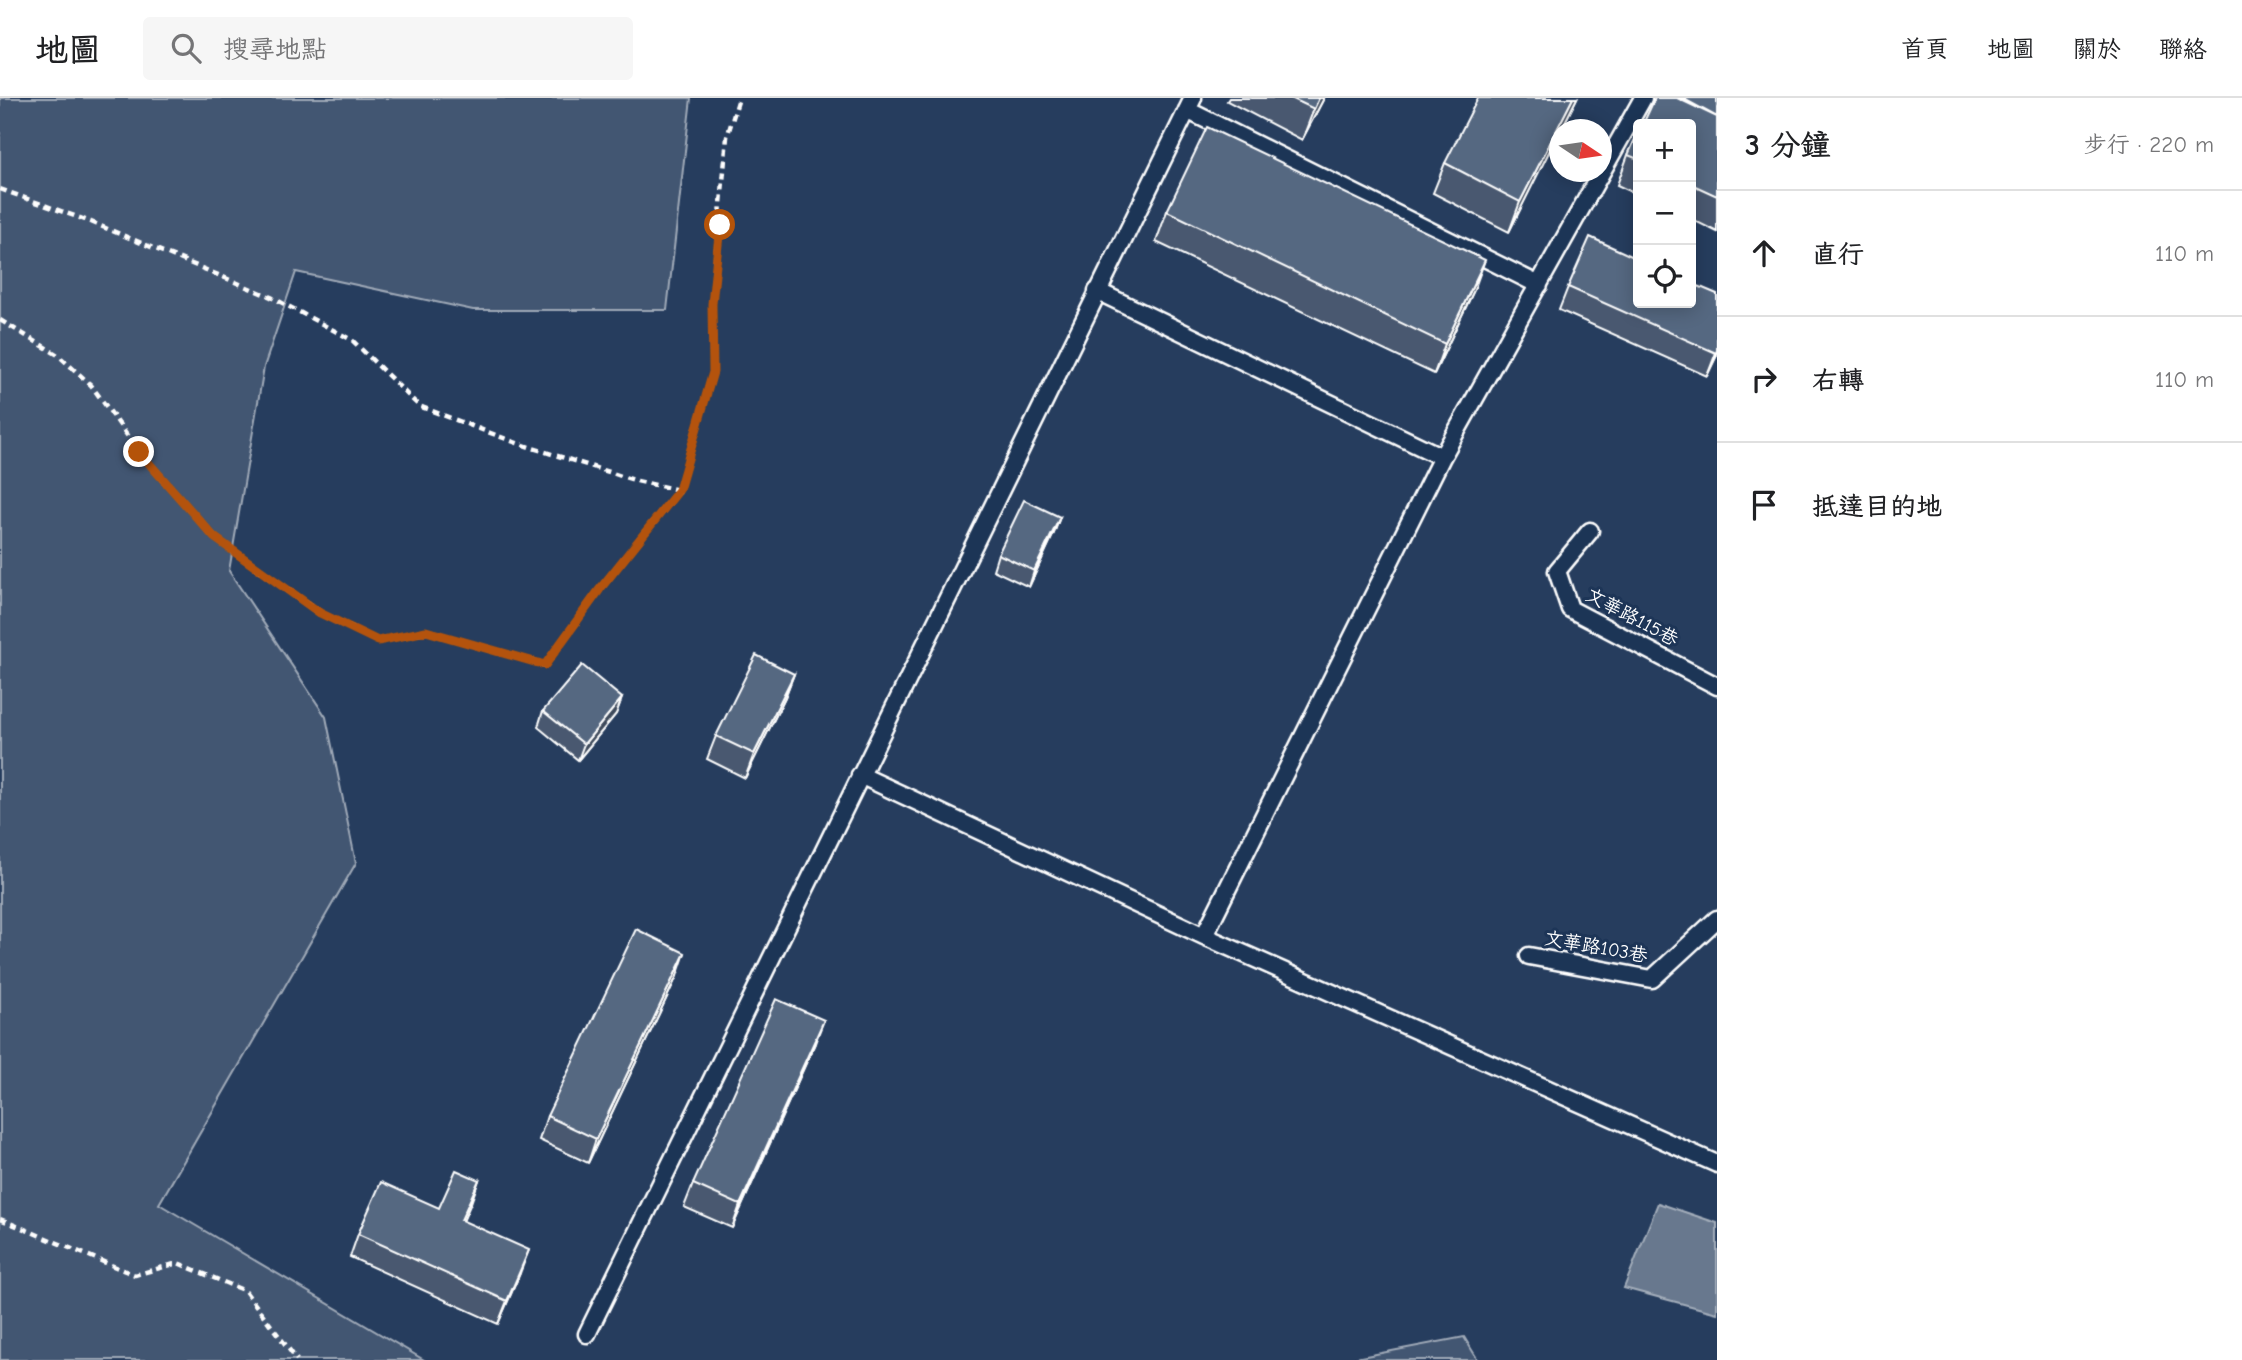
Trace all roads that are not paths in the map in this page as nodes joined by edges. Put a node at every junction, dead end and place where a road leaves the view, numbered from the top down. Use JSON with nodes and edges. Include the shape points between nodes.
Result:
{"nodes":[{"id":1,"x":1643,"y":98,"type":"edge"},
{"id":2,"x":1190,"y":104,"type":"edge"},
{"id":3,"x":1539,"y":285,"type":"junction"},
{"id":4,"x":1097,"y":291,"type":"junction"},
{"id":5,"x":1442,"y":457,"type":"junction"},
{"id":6,"x":1590,"y":531,"type":"dead end"},
{"id":7,"x":1717,"y":686,"type":"edge"},
{"id":8,"x":860,"y":775,"type":"junction"},
{"id":9,"x":1717,"y":919,"type":"edge"},
{"id":10,"x":1204,"y":936,"type":"junction"},
{"id":11,"x":1530,"y":956,"type":"dead end"},
{"id":12,"x":1717,"y":1164,"type":"edge"},
{"id":13,"x":587,"y":1334,"type":"dead end"}],
"edges":[{"from":1,"to":3,"type":"lane"},
{"from":2,"to":3,"type":"lane"},
{"from":2,"to":4,"type":"lane"},
{"from":3,"to":5,"type":"lane"},
{"from":4,"to":5,"type":"lane"},
{"from":4,"to":8,"type":"lane"},
{"from":5,"to":10,"type":"lane"},
{"from":6,"to":7,"type":"lane","name":"文華路115巷","via":[[1558,571],[1570,609]]},
{"from":8,"to":10,"type":"lane"},
{"from":8,"to":13,"type":"lane"},
{"from":9,"to":11,"type":"lane","name":"文華路103巷","via":[[1652,979]]},
{"from":10,"to":12,"type":"lane"}]}
